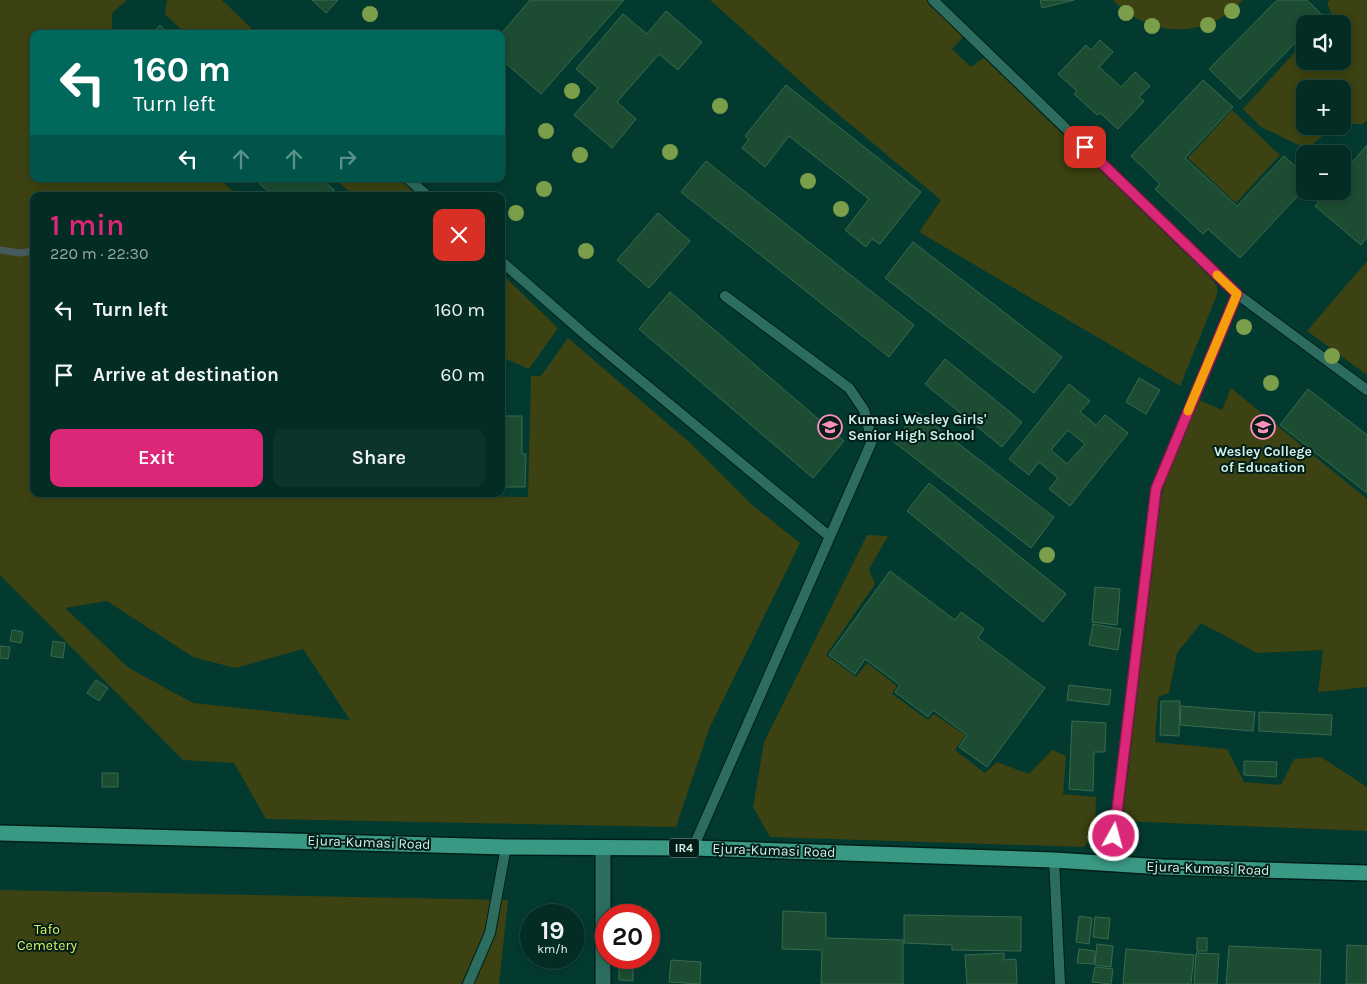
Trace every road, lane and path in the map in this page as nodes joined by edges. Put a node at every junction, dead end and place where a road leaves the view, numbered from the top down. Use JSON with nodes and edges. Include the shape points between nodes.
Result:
{"nodes":[{"id":1,"x":933,"y":0,"type":"edge"},
{"id":2,"x":412,"y":182,"type":"edge"},
{"id":3,"x":423,"y":192,"type":"edge"},
{"id":4,"x":505,"y":264,"type":"edge"},
{"id":5,"x":1237,"y":294,"type":"junction"},
{"id":6,"x":725,"y":296,"type":"dead end"},
{"id":7,"x":1367,"y":390,"type":"edge"},
{"id":8,"x":829,"y":536,"type":"junction"},
{"id":9,"x":0,"y":833,"type":"edge"},
{"id":10,"x":506,"y":846,"type":"junction"},
{"id":11,"x":603,"y":848,"type":"junction"},
{"id":12,"x":693,"y":848,"type":"junction"},
{"id":13,"x":1054,"y":860,"type":"junction"},
{"id":14,"x":1111,"y":863,"type":"junction"},
{"id":15,"x":1367,"y":873,"type":"edge"},
{"id":16,"x":468,"y":984,"type":"edge"},
{"id":17,"x":603,"y":984,"type":"edge"},
{"id":18,"x":1060,"y":984,"type":"edge"}],
"edges":[{"from":1,"to":5,"type":"lane"},
{"from":2,"to":3,"type":"lane"},
{"from":4,"to":8,"type":"lane"},
{"from":5,"to":7,"type":"lane"},
{"from":5,"to":14,"type":"lane","via":[[1156,489]]},
{"from":6,"to":8,"type":"lane","via":[[849,388],[864,410],[872,441]]},
{"from":8,"to":12,"type":"lane"},
{"from":9,"to":10,"type":"main road","name":"Ejura-Kumasi Road","number":"IR4"},
{"from":10,"to":11,"type":"main road","name":"Ejura-Kumasi Road","number":"IR4"},
{"from":10,"to":16,"type":"lane","via":[[490,933]]},
{"from":11,"to":12,"type":"main road","name":"Ejura-Kumasi Road","number":"IR4"},
{"from":11,"to":17,"type":"street"},
{"from":12,"to":13,"type":"main road","name":"Ejura-Kumasi Road","number":"IR4"},
{"from":13,"to":14,"type":"main road","name":"Ejura-Kumasi Road","number":"IR4"},
{"from":13,"to":18,"type":"lane"},
{"from":14,"to":15,"type":"main road","name":"Ejura-Kumasi Road","number":"IR4"}]}
